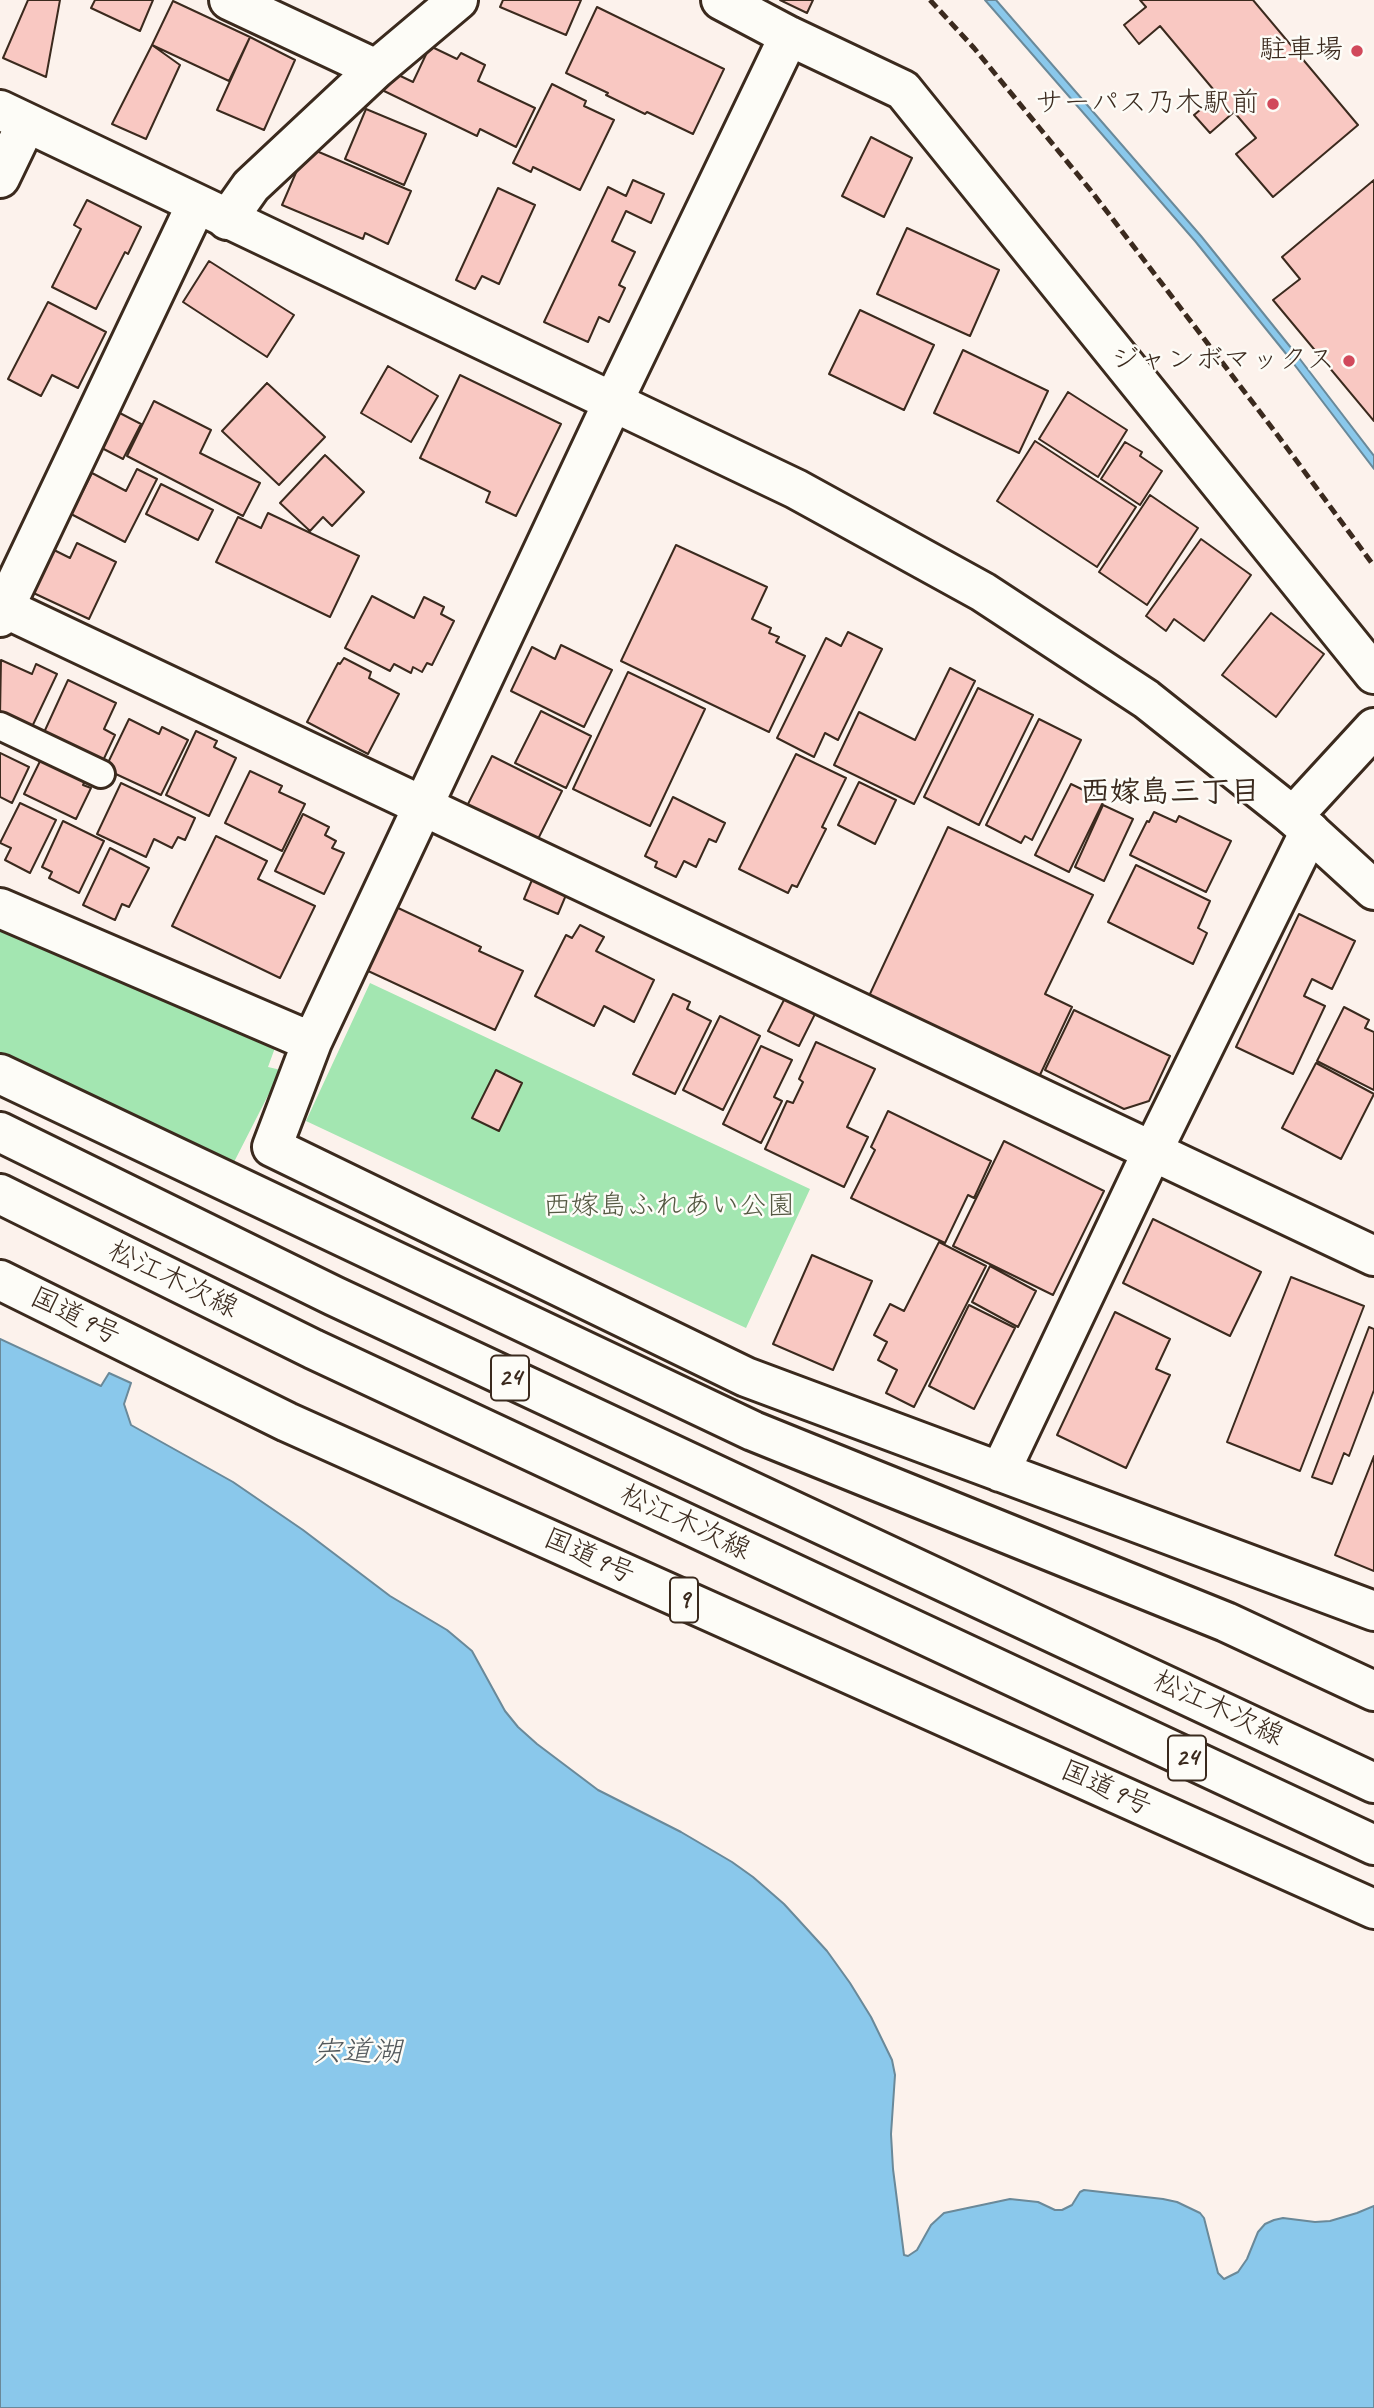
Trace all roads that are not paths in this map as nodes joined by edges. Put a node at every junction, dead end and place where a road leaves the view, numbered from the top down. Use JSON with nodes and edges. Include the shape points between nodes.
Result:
{"nodes":[{"id":1,"x":229,"y":0,"type":"edge"},
{"id":2,"x":458,"y":0,"type":"edge"},
{"id":3,"x":721,"y":0,"type":"edge"},
{"id":4,"x":789,"y":36,"type":"junction"},
{"id":5,"x":376,"y":69,"type":"junction"},
{"id":6,"x":13,"y":117,"type":"edge"},
{"id":7,"x":0,"y":178,"type":"edge"},
{"id":8,"x":212,"y":212,"type":"junction"},
{"id":9,"x":612,"y":404,"type":"junction"},
{"id":10,"x":1,"y":610,"type":"edge"},
{"id":11,"x":1374,"y":674,"type":"edge"},
{"id":12,"x":0,"y":726,"type":"edge"},
{"id":13,"x":1374,"y":728,"type":"edge"},
{"id":14,"x":101,"y":774,"type":"dead end"},
{"id":15,"x":424,"y":805,"type":"junction"},
{"id":16,"x":1302,"y":824,"type":"junction"},
{"id":17,"x":1374,"y":890,"type":"edge"},
{"id":18,"x":0,"y":908,"type":"edge"},
{"id":19,"x":312,"y":1042,"type":"junction"},
{"id":20,"x":0,"y":1074,"type":"edge"},
{"id":21,"x":0,"y":1132,"type":"edge"},
{"id":22,"x":1152,"y":1152,"type":"junction"},
{"id":23,"x":0,"y":1194,"type":"edge"},
{"id":24,"x":1374,"y":1256,"type":"edge"},
{"id":25,"x":0,"y":1280,"type":"edge"},
{"id":26,"x":1000,"y":1472,"type":"junction"},
{"id":27,"x":1374,"y":1611,"type":"edge"},
{"id":28,"x":1374,"y":1691,"type":"edge"},
{"id":29,"x":1374,"y":1783,"type":"edge"},
{"id":30,"x":1374,"y":1845,"type":"edge"},
{"id":31,"x":1374,"y":1909,"type":"edge"}],
"edges":[{"from":1,"to":5,"type":"main road"},
{"from":2,"to":5,"type":"main road"},
{"from":3,"to":4,"type":"main road"},
{"from":4,"to":9,"type":"main road"},
{"from":4,"to":11,"type":"main road","via":[[903,90]]},
{"from":5,"to":8,"type":"main road","via":[[251,186]]},
{"from":6,"to":7,"type":"main road"},
{"from":6,"to":8,"type":"main road"},
{"from":8,"to":9,"type":"main road"},
{"from":8,"to":10,"type":"main road"},
{"from":9,"to":15,"type":"main road"},
{"from":9,"to":16,"type":"main road","via":[[796,489],[983,592],[1146,699]]},
{"from":10,"to":15,"type":"main road"},
{"from":12,"to":14,"type":"lane"},
{"from":13,"to":16,"type":"main road"},
{"from":15,"to":19,"type":"main road"},
{"from":15,"to":22,"type":"main road"},
{"from":16,"to":17,"type":"main road"},
{"from":16,"to":22,"type":"main road"},
{"from":18,"to":19,"type":"main road"},
{"from":19,"to":26,"type":"main road","via":[[272,1147],[746,1377]]},
{"from":20,"to":28,"type":"main road","via":[[753,1431],[1226,1622]]},
{"from":21,"to":29,"type":"main road","name":"松江木次線","number":"24","via":[[334,1296]]},
{"from":22,"to":24,"type":"main road"},
{"from":22,"to":26,"type":"main road"},
{"from":23,"to":30,"type":"main road","name":"松江木次線","number":"24","via":[[313,1349]]},
{"from":25,"to":31,"type":"main road","name":"国道9号","number":"9","via":[[287,1422]]},
{"from":26,"to":27,"type":"main road"}]}
